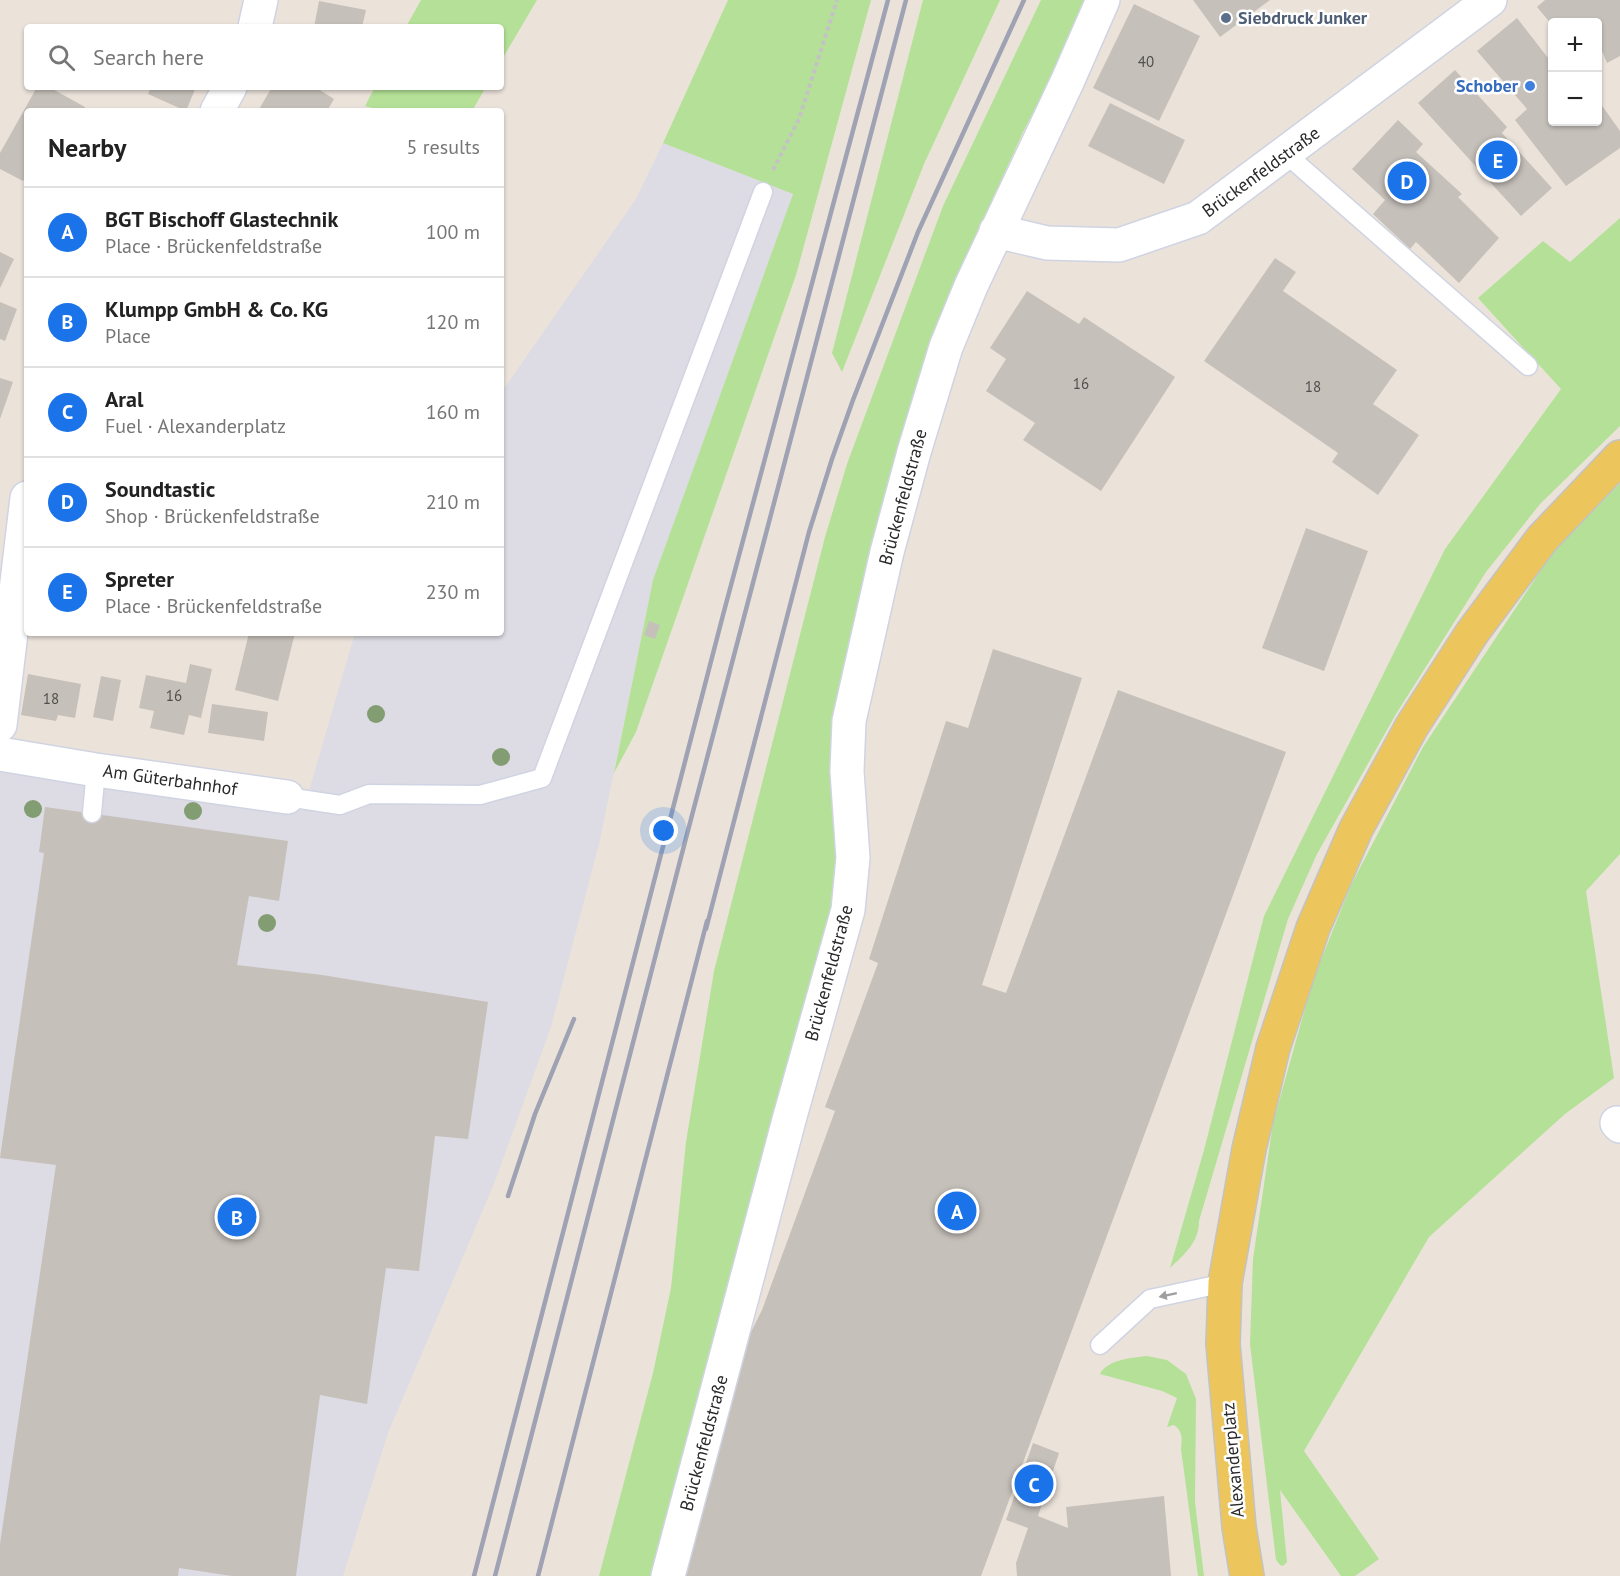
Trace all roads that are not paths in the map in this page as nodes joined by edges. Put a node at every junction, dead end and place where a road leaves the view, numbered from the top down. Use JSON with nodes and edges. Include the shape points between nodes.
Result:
{"nodes":[{"id":1,"x":261,"y":0,"type":"edge"},
{"id":2,"x":1103,"y":0,"type":"edge"},
{"id":3,"x":1490,"y":0,"type":"edge"},
{"id":4,"x":256,"y":24,"type":"edge"},
{"id":5,"x":228,"y":90,"type":"edge"},
{"id":6,"x":219,"y":108,"type":"edge"},
{"id":7,"x":1286,"y":153,"type":"junction"},
{"id":8,"x":763,"y":192,"type":"road end"},
{"id":9,"x":996,"y":231,"type":"junction"},
{"id":10,"x":1528,"y":366,"type":"dead end"},
{"id":11,"x":1620,"y":457,"type":"edge"},
{"id":12,"x":17,"y":501,"type":"edge"},
{"id":13,"x":0,"y":725,"type":"edge"},
{"id":14,"x":0,"y":754,"type":"edge"},
{"id":15,"x":96,"y":770,"type":"junction"},
{"id":16,"x":287,"y":797,"type":"joint"},
{"id":17,"x":92,"y":813,"type":"dead end"},
{"id":18,"x":1226,"y":1283,"type":"junction"},
{"id":19,"x":1100,"y":1345,"type":"dead end"},
{"id":20,"x":668,"y":1576,"type":"edge"},
{"id":21,"x":1247,"y":1576,"type":"edge"}],
"edges":[{"from":1,"to":4,"type":"street"},
{"from":2,"to":9,"type":"street","name":"Brückenfeldstraße"},
{"from":3,"to":7,"type":"street","name":"Brückenfeldstraße"},
{"from":5,"to":6,"type":"street"},
{"from":7,"to":9,"type":"street","name":"Brückenfeldstraße","via":[[1198,218],[1119,245],[1047,243]]},
{"from":7,"to":10,"type":"lane"},
{"from":8,"to":16,"type":"lane","name":"Am Güterbahnhof","via":[[542,778],[480,795],[369,794],[340,805]]},
{"from":9,"to":20,"type":"street","name":"Brückenfeldstraße","via":[[946,347],[887,552],[849,721],[847,771],[853,858],[848,910]]},
{"from":11,"to":18,"type":"main road","name":"Alexanderplatz","via":[[1542,539],[1472,633],[1412,726],[1356,829],[1313,928],[1273,1048],[1249,1149]]},
{"from":12,"to":13,"type":"street"},
{"from":14,"to":15,"type":"street","name":"Am Güterbahnhof"},
{"from":15,"to":16,"type":"street","name":"Am Güterbahnhof"},
{"from":15,"to":17,"type":"lane"},
{"from":18,"to":19,"type":"lane","one_way":true,"via":[[1150,1299]]},
{"from":18,"to":21,"type":"main road","name":"Alexanderplatz","via":[[1223,1344]]}]}
